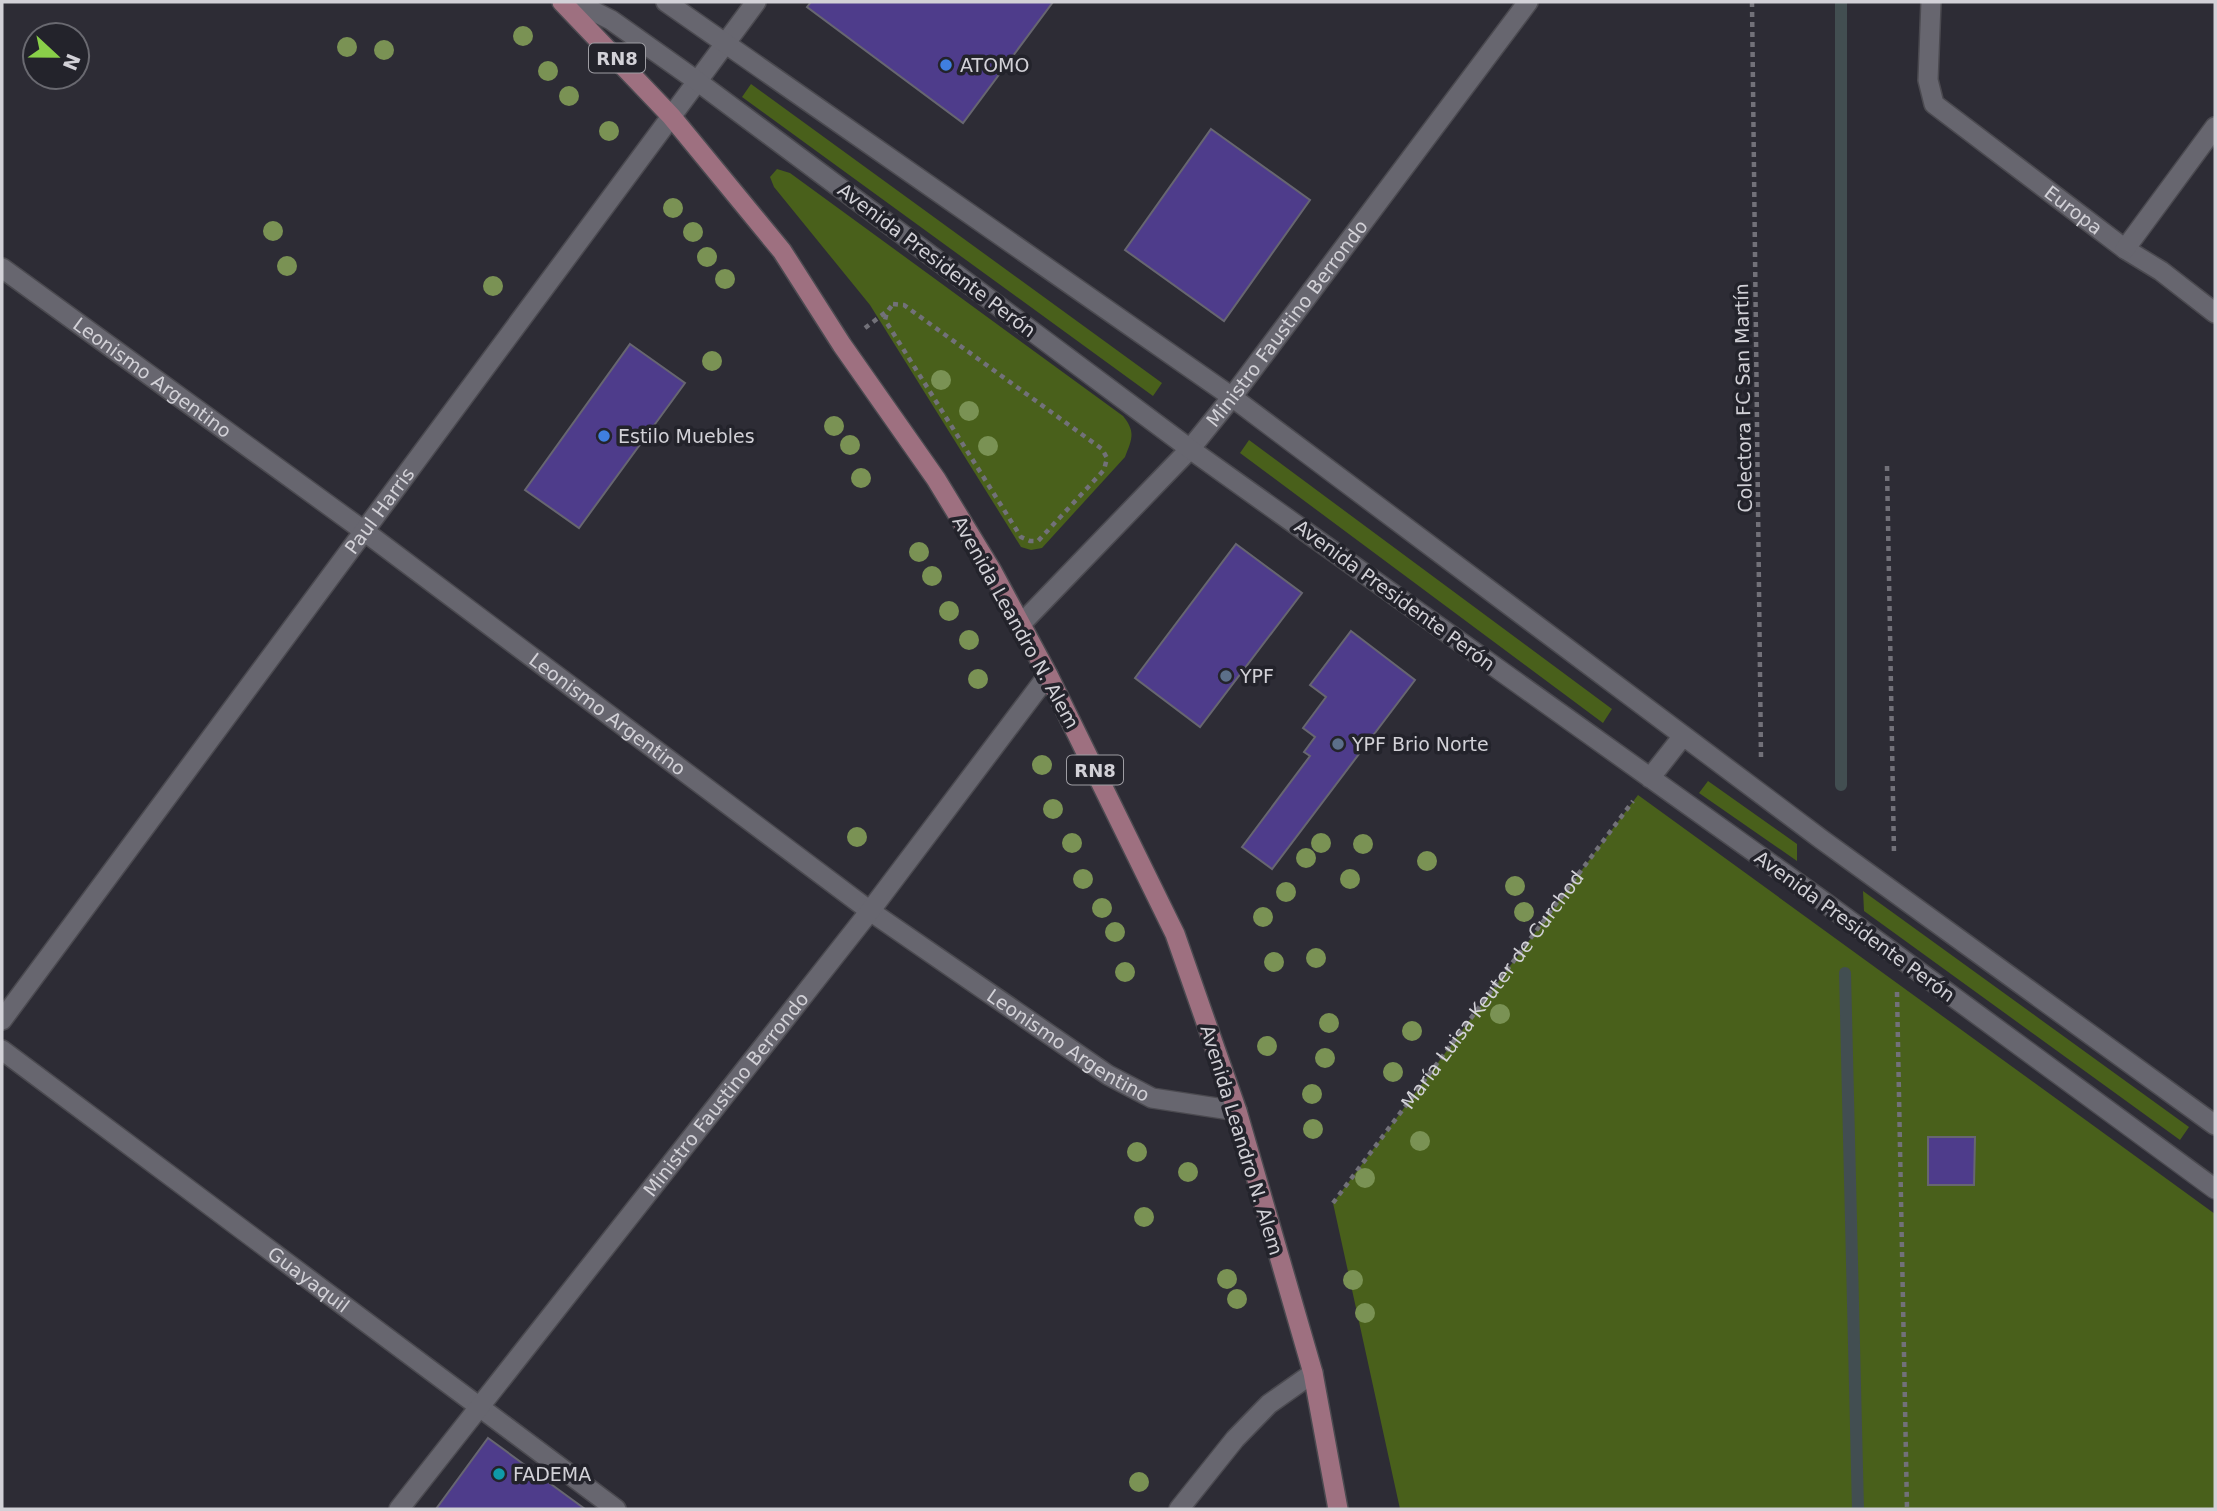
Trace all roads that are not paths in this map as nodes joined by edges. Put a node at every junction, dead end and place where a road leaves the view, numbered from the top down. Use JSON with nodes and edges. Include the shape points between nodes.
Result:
{"nodes":[{"id":1,"x":562,"y":2,"type":"edge"},
{"id":2,"x":575,"y":2,"type":"edge"},
{"id":3,"x":666,"y":2,"type":"edge"},
{"id":4,"x":756,"y":2,"type":"edge"},
{"id":5,"x":1528,"y":2,"type":"edge"},
{"id":6,"x":1931,"y":2,"type":"edge"},
{"id":7,"x":726,"y":42,"type":"junction"},
{"id":8,"x":697,"y":81,"type":"junction"},
{"id":9,"x":671,"y":116,"type":"junction"},
{"id":10,"x":2215,"y":127,"type":"edge"},
{"id":11,"x":2125,"y":249,"type":"junction"},
{"id":12,"x":2,"y":268,"type":"edge"},
{"id":13,"x":2215,"y":313,"type":"edge"},
{"id":14,"x":1232,"y":397,"type":"junction"},
{"id":15,"x":1190,"y":449,"type":"junction"},
{"id":16,"x":364,"y":531,"type":"junction"},
{"id":17,"x":1021,"y":624,"type":"junction"},
{"id":18,"x":1048,"y":675,"type":"junction"},
{"id":19,"x":1683,"y":736,"type":"junction"},
{"id":20,"x":1650,"y":778,"type":"junction"},
{"id":21,"x":870,"y":911,"type":"junction"},
{"id":22,"x":2,"y":1020,"type":"edge"},
{"id":23,"x":2,"y":1050,"type":"edge"},
{"id":24,"x":1237,"y":1111,"type":"junction"},
{"id":25,"x":2215,"y":1125,"type":"edge"},
{"id":26,"x":2214,"y":1185,"type":"edge"},
{"id":27,"x":1313,"y":1373,"type":"junction"},
{"id":28,"x":481,"y":1407,"type":"junction"},
{"id":29,"x":399,"y":1509,"type":"edge"},
{"id":30,"x":616,"y":1509,"type":"edge"},
{"id":31,"x":1179,"y":1509,"type":"edge"},
{"id":32,"x":1338,"y":1509,"type":"edge"}],
"edges":[{"from":1,"to":9,"type":"main road","number":"RN8"},
{"from":2,"to":8,"type":"street","name":"Avenida Presidente Perón","via":[[611,20]]},
{"from":3,"to":7,"type":"street"},
{"from":4,"to":7,"type":"street","name":"Paul Harris"},
{"from":5,"to":14,"type":"street","name":"Ministro Faustino Berrondo"},
{"from":6,"to":11,"type":"street","name":"Europa","via":[[1928,80],[1934,104]]},
{"from":7,"to":8,"type":"street","name":"Paul Harris"},
{"from":7,"to":14,"type":"street"},
{"from":8,"to":9,"type":"street","name":"Paul Harris"},
{"from":8,"to":15,"type":"street","name":"Avenida Presidente Perón"},
{"from":9,"to":16,"type":"street","name":"Paul Harris"},
{"from":9,"to":17,"type":"main road","name":"Avenida Leandro N. Alem","number":"RN8","via":[[782,251],[936,479]]},
{"from":10,"to":11,"type":"street"},
{"from":11,"to":13,"type":"street","name":"Europa"},
{"from":12,"to":16,"type":"street","name":"Leonismo Argentino"},
{"from":14,"to":15,"type":"street","name":"Ministro Faustino Berrondo"},
{"from":14,"to":19,"type":"street"},
{"from":15,"to":17,"type":"street","name":"Ministro Faustino Berrondo"},
{"from":15,"to":20,"type":"street","name":"Avenida Presidente Perón"},
{"from":16,"to":21,"type":"street","name":"Leonismo Argentino"},
{"from":16,"to":22,"type":"street","name":"Paul Harris"},
{"from":17,"to":18,"type":"main road","name":"Avenida Leandro N. Alem","number":"RN8"},
{"from":18,"to":21,"type":"street","name":"Ministro Faustino Berrondo"},
{"from":18,"to":24,"type":"main road","name":"Avenida Leandro N. Alem","number":"RN8","via":[[1175,934]]},
{"from":19,"to":20,"type":"street"},
{"from":19,"to":25,"type":"street"},
{"from":20,"to":26,"type":"street","name":"Avenida Presidente Perón"},
{"from":21,"to":24,"type":"street","name":"Leonismo Argentino","via":[[1108,1075],[1152,1098]]},
{"from":21,"to":28,"type":"street","name":"Ministro Faustino Berrondo"},
{"from":23,"to":28,"type":"street","name":"Guayaquil"},
{"from":24,"to":27,"type":"main road","name":"Avenida Leandro N. Alem","number":"RN8"},
{"from":27,"to":31,"type":"street","via":[[1269,1404],[1234,1439]]},
{"from":27,"to":32,"type":"main road","name":"Avenida Leandro N. Alem","number":"RN8"},
{"from":28,"to":29,"type":"street","name":"Ministro Faustino Berrondo"},
{"from":28,"to":30,"type":"street","name":"Guayaquil"}]}
